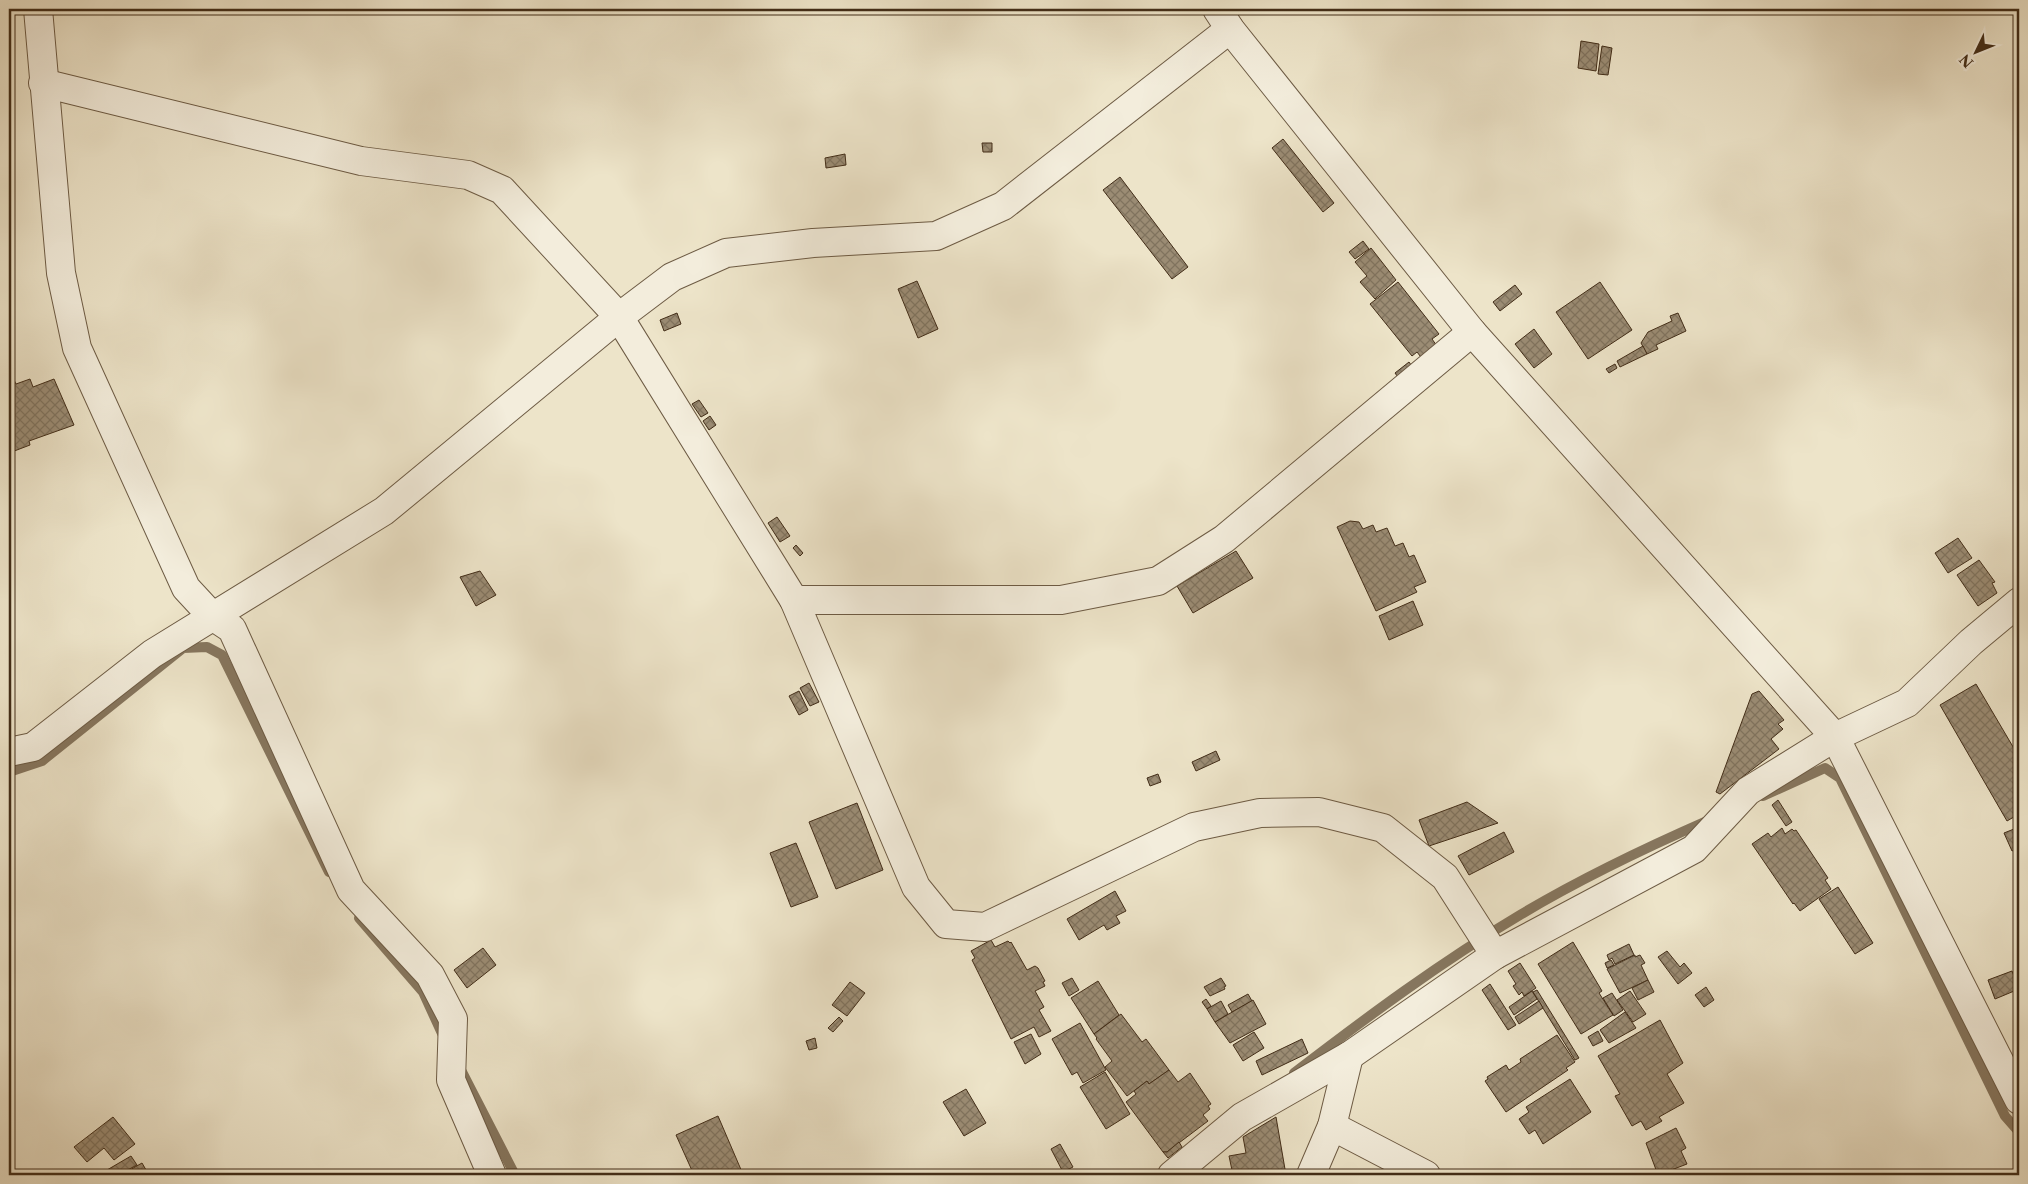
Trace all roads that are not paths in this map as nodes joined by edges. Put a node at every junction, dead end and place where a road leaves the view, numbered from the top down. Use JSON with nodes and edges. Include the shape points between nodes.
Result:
{"nodes":[{"id":1,"x":38,"y":9,"type":"edge"},
{"id":2,"x":1223,"y":19,"type":"edge"},
{"id":3,"x":43,"y":82,"type":"junction"},
{"id":4,"x":619,"y":317,"type":"junction"},
{"id":5,"x":1472,"y":332,"type":"junction"},
{"id":6,"x":794,"y":600,"type":"junction"},
{"id":7,"x":2019,"y":602,"type":"edge"},
{"id":8,"x":211,"y":615,"type":"junction"},
{"id":9,"x":1835,"y":737,"type":"junction"},
{"id":10,"x":9,"y":752,"type":"edge"},
{"id":11,"x":1496,"y":955,"type":"junction"},
{"id":12,"x":1348,"y":1056,"type":"junction"},
{"id":13,"x":2019,"y":1100,"type":"edge"},
{"id":14,"x":1332,"y":1126,"type":"junction"},
{"id":15,"x":492,"y":1175,"type":"edge"},
{"id":16,"x":1172,"y":1175,"type":"edge"},
{"id":17,"x":1310,"y":1175,"type":"edge"},
{"id":18,"x":1426,"y":1175,"type":"edge"}],
"edges":[{"from":1,"to":3,"type":"street"},
{"from":2,"to":4,"type":"street","via":[[1003,206],[936,236],[813,243],[726,253],[672,276]]},
{"from":2,"to":5,"type":"street"},
{"from":3,"to":4,"type":"street","via":[[361,161],[468,175],[502,190]]},
{"from":3,"to":8,"type":"street","via":[[61,273],[77,348],[186,588]]},
{"from":4,"to":6,"type":"street"},
{"from":4,"to":8,"type":"street","via":[[384,511]]},
{"from":5,"to":6,"type":"street","via":[[1224,539],[1158,581],[1060,600]]},
{"from":5,"to":9,"type":"street"},
{"from":6,"to":11,"type":"street","via":[[916,887],[946,924],[985,927],[1194,827],[1260,813],[1319,812],[1383,828],[1445,877]]},
{"from":7,"to":9,"type":"street","via":[[1907,703]]},
{"from":8,"to":10,"type":"street","via":[[152,654],[33,747]]},
{"from":8,"to":15,"type":"street","via":[[232,629],[352,890],[430,975],[453,1019],[451,1080]]},
{"from":9,"to":11,"type":"street","via":[[1748,792],[1694,849]]},
{"from":9,"to":13,"type":"street"},
{"from":11,"to":12,"type":"street"},
{"from":12,"to":14,"type":"street"},
{"from":12,"to":16,"type":"street","via":[[1242,1117]]},
{"from":14,"to":17,"type":"street"},
{"from":14,"to":18,"type":"street"}]}
